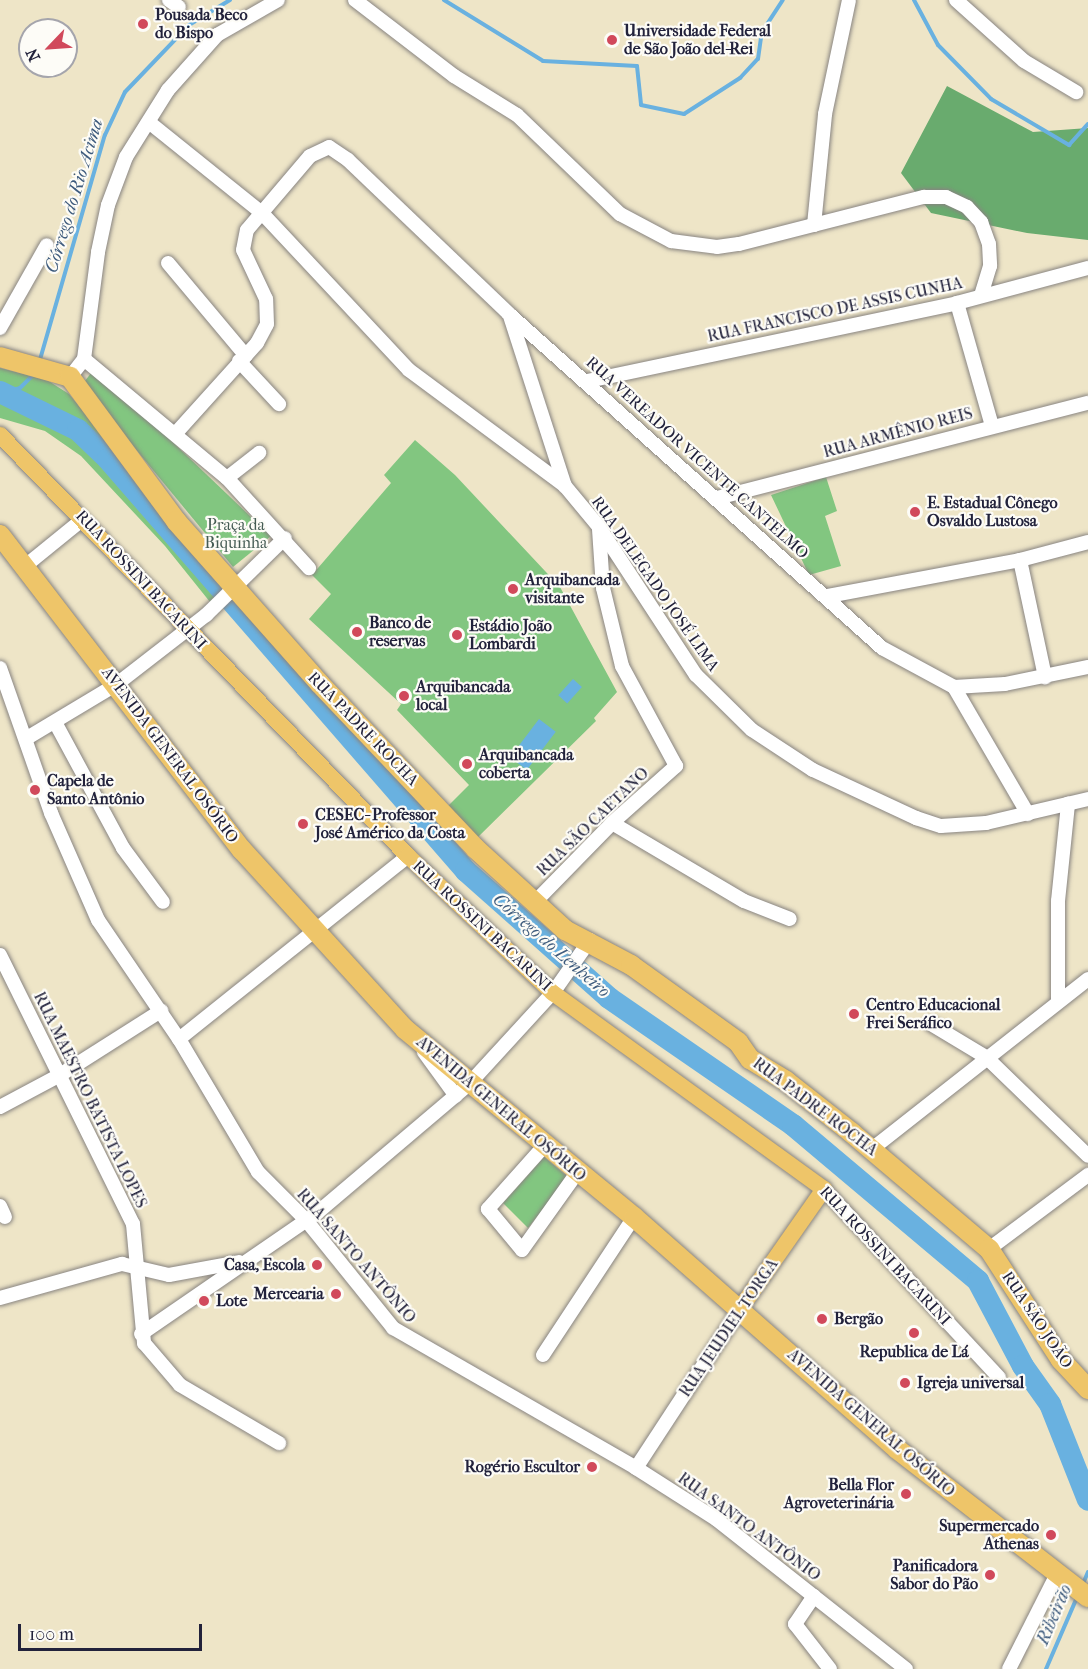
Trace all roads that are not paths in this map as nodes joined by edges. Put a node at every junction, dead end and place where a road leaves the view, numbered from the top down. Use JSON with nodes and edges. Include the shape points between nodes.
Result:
{"nodes":[{"id":1,"x":278,"y":0,"type":"edge"},
{"id":2,"x":355,"y":0,"type":"edge"},
{"id":3,"x":849,"y":0,"type":"edge"},
{"id":4,"x":956,"y":0,"type":"edge"},
{"id":5,"x":1076,"y":92,"type":"dead end"},
{"id":6,"x":150,"y":123,"type":"junction"},
{"id":7,"x":262,"y":213,"type":"junction"},
{"id":8,"x":814,"y":225,"type":"junction"},
{"id":9,"x":47,"y":245,"type":"dead end"},
{"id":10,"x":168,"y":263,"type":"dead end"},
{"id":11,"x":1088,"y":268,"type":"edge"},
{"id":12,"x":981,"y":295,"type":"junction"},
{"id":13,"x":957,"y":303,"type":"junction"},
{"id":14,"x":509,"y":314,"type":"junction"},
{"id":15,"x":0,"y":328,"type":"edge"},
{"id":16,"x":4,"y":358,"type":"edge"},
{"id":17,"x":84,"y":359,"type":"junction"},
{"id":18,"x":242,"y":359,"type":"junction"},
{"id":19,"x":62,"y":374,"type":"junction"},
{"id":20,"x":588,"y":381,"type":"junction"},
{"id":21,"x":1088,"y":403,"type":"edge"},
{"id":22,"x":279,"y":404,"type":"dead end"},
{"id":23,"x":992,"y":426,"type":"junction"},
{"id":24,"x":176,"y":433,"type":"junction"},
{"id":25,"x":0,"y":435,"type":"edge"},
{"id":26,"x":259,"y":453,"type":"dead end"},
{"id":27,"x":227,"y":477,"type":"junction"},
{"id":28,"x":565,"y":486,"type":"junction"},
{"id":29,"x":717,"y":498,"type":"junction"},
{"id":30,"x":82,"y":519,"type":"junction"},
{"id":31,"x":599,"y":527,"type":"junction"},
{"id":32,"x":0,"y":535,"type":"edge"},
{"id":33,"x":285,"y":538,"type":"junction"},
{"id":34,"x":1088,"y":542,"type":"edge"},
{"id":35,"x":1020,"y":560,"type":"junction"},
{"id":36,"x":24,"y":567,"type":"junction"},
{"id":37,"x":309,"y":568,"type":"dead end"},
{"id":38,"x":234,"y":592,"type":"junction"},
{"id":39,"x":828,"y":596,"type":"junction"},
{"id":40,"x":186,"y":629,"type":"junction"},
{"id":41,"x":1088,"y":667,"type":"edge"},
{"id":42,"x":0,"y":668,"type":"edge"},
{"id":43,"x":1045,"y":676,"type":"junction"},
{"id":44,"x":117,"y":684,"type":"junction"},
{"id":45,"x":954,"y":687,"type":"junction"},
{"id":46,"x":56,"y":724,"type":"junction"},
{"id":47,"x":27,"y":738,"type":"junction"},
{"id":48,"x":1088,"y":799,"type":"edge"},
{"id":49,"x":1068,"y":804,"type":"junction"},
{"id":50,"x":1028,"y":814,"type":"junction"},
{"id":51,"x":612,"y":823,"type":"junction"},
{"id":52,"x":408,"y":856,"type":"junction"},
{"id":53,"x":163,"y":902,"type":"dead end"},
{"id":54,"x":535,"y":902,"type":"junction"},
{"id":55,"x":790,"y":919,"type":"dead end"},
{"id":56,"x":317,"y":930,"type":"junction"},
{"id":57,"x":585,"y":947,"type":"junction"},
{"id":58,"x":0,"y":955,"type":"edge"},
{"id":59,"x":1088,"y":979,"type":"edge"},
{"id":60,"x":554,"y":992,"type":"junction"},
{"id":61,"x":1058,"y":1001,"type":"junction"},
{"id":62,"x":161,"y":1011,"type":"junction"},
{"id":63,"x":931,"y":1024,"type":"dead end"},
{"id":64,"x":179,"y":1039,"type":"junction"},
{"id":65,"x":986,"y":1057,"type":"junction"},
{"id":66,"x":60,"y":1075,"type":"junction"},
{"id":67,"x":463,"y":1090,"type":"junction"},
{"id":68,"x":0,"y":1107,"type":"edge"},
{"id":69,"x":545,"y":1145,"type":"junction"},
{"id":70,"x":872,"y":1149,"type":"junction"},
{"id":71,"x":1088,"y":1156,"type":"edge"},
{"id":72,"x":577,"y":1173,"type":"junction"},
{"id":73,"x":1088,"y":1175,"type":"edge"},
{"id":74,"x":824,"y":1189,"type":"junction"},
{"id":75,"x":634,"y":1217,"type":"junction"},
{"id":76,"x":306,"y":1220,"type":"junction"},
{"id":77,"x":989,"y":1249,"type":"junction"},
{"id":78,"x":244,"y":1261,"type":"junction"},
{"id":79,"x":136,"y":1264,"type":"junction"},
{"id":80,"x":0,"y":1298,"type":"edge"},
{"id":81,"x":740,"y":1310,"type":"junction"},
{"id":82,"x":141,"y":1335,"type":"junction"},
{"id":83,"x":543,"y":1355,"type":"dead end"},
{"id":84,"x":999,"y":1377,"type":"dead end"},
{"id":85,"x":1088,"y":1389,"type":"edge"},
{"id":86,"x":279,"y":1443,"type":"dead end"},
{"id":87,"x":636,"y":1468,"type":"junction"},
{"id":88,"x":1072,"y":1586,"type":"edge"},
{"id":89,"x":814,"y":1596,"type":"junction"},
{"id":90,"x":830,"y":1669,"type":"edge"},
{"id":91,"x":906,"y":1669,"type":"edge"},
{"id":92,"x":1009,"y":1669,"type":"edge"}],
"edges":[{"from":1,"to":6,"type":"street","via":[[218,35],[168,90]]},
{"from":2,"to":8,"type":"street","via":[[454,76],[518,115],[620,214],[671,241],[717,247]]},
{"from":3,"to":8,"type":"street","via":[[825,114]]},
{"from":4,"to":5,"type":"street","via":[[1024,61]]},
{"from":6,"to":7,"type":"street","name":"RUA DELEGADO JOSÉ LIMA"},
{"from":6,"to":17,"type":"street","via":[[126,157],[108,205]]},
{"from":7,"to":14,"type":"street","name":"RUA VEREADOR VICENTE CANTELMO","via":[[310,156],[329,147],[348,160]]},
{"from":7,"to":18,"type":"street","via":[[242,242],[266,299],[268,316],[263,335]]},
{"from":7,"to":28,"type":"street","name":"RUA DELEGADO JOSÉ LIMA","via":[[409,370]]},
{"from":8,"to":12,"type":"street","via":[[924,197],[946,197],[967,207],[985,233],[990,266]]},
{"from":9,"to":15,"type":"street"},
{"from":10,"to":18,"type":"street"},
{"from":11,"to":12,"type":"street","name":"RUA FRANCISCO DE ASSIS CUNHA"},
{"from":12,"to":13,"type":"street","name":"RUA FRANCISCO DE ASSIS CUNHA"},
{"from":13,"to":20,"type":"street","name":"RUA FRANCISCO DE ASSIS CUNHA"},
{"from":13,"to":23,"type":"street"},
{"from":14,"to":20,"type":"street","name":"RUA VEREADOR VICENTE CANTELMO"},
{"from":14,"to":28,"type":"street"},
{"from":16,"to":19,"type":"highway"},
{"from":17,"to":19,"type":"street"},
{"from":17,"to":24,"type":"street"},
{"from":18,"to":22,"type":"street"},
{"from":18,"to":24,"type":"street"},
{"from":19,"to":38,"type":"highway","name":"RUA PADRE ROCHA"},
{"from":20,"to":29,"type":"street","name":"RUA VEREADOR VICENTE CANTELMO"},
{"from":21,"to":23,"type":"street","name":"RUA ARMÊNIO REIS"},
{"from":23,"to":29,"type":"street","name":"RUA ARMÊNIO REIS"},
{"from":24,"to":27,"type":"street"},
{"from":25,"to":30,"type":"main road","name":"RUA ROSSINI BACARINI"},
{"from":26,"to":27,"type":"street"},
{"from":27,"to":33,"type":"street"},
{"from":28,"to":31,"type":"street","name":"RUA DELEGADO JOSÉ LIMA"},
{"from":29,"to":39,"type":"street","name":"RUA VEREADOR VICENTE CANTELMO"},
{"from":30,"to":36,"type":"street"},
{"from":30,"to":40,"type":"main road","name":"RUA ROSSINI BACARINI"},
{"from":31,"to":50,"type":"street","name":"RUA DELEGADO JOSÉ LIMA","via":[[696,675],[752,730],[813,770],[916,818],[941,825],[965,825]]},
{"from":31,"to":51,"type":"street","name":"RUA SÃO CAETANO","via":[[603,588],[622,666],[676,766]]},
{"from":32,"to":36,"type":"highway","name":"AVENIDA GENERAL OSÓRIO"},
{"from":33,"to":37,"type":"street"},
{"from":33,"to":38,"type":"street"},
{"from":34,"to":35,"type":"street"},
{"from":35,"to":39,"type":"street"},
{"from":35,"to":43,"type":"street"},
{"from":36,"to":44,"type":"highway","name":"AVENIDA GENERAL OSÓRIO"},
{"from":38,"to":40,"type":"street"},
{"from":38,"to":54,"type":"highway","name":"RUA PADRE ROCHA","via":[[475,848]]},
{"from":39,"to":45,"type":"street","name":"RUA VEREADOR VICENTE CANTELMO","via":[[882,648]]},
{"from":40,"to":44,"type":"street"},
{"from":40,"to":52,"type":"main road","name":"RUA ROSSINI BACARINI"},
{"from":41,"to":43,"type":"street"},
{"from":42,"to":47,"type":"street","name":"RUA SANTO ANTÔNIO"},
{"from":43,"to":45,"type":"street"},
{"from":44,"to":46,"type":"street"},
{"from":44,"to":56,"type":"highway","name":"AVENIDA GENERAL OSÓRIO","via":[[242,850]]},
{"from":45,"to":50,"type":"street"},
{"from":46,"to":47,"type":"street"},
{"from":46,"to":53,"type":"street","via":[[123,848]]},
{"from":47,"to":62,"type":"street","name":"RUA SANTO ANTÔNIO","via":[[82,889],[98,920]]},
{"from":48,"to":49,"type":"street","name":"RUA DELEGADO JOSÉ LIMA"},
{"from":49,"to":50,"type":"street","name":"RUA DELEGADO JOSÉ LIMA"},
{"from":49,"to":61,"type":"street","via":[[1058,901]]},
{"from":51,"to":54,"type":"street","name":"RUA SÃO CAETANO"},
{"from":51,"to":55,"type":"street","via":[[744,901]]},
{"from":52,"to":56,"type":"street"},
{"from":52,"to":60,"type":"main road","name":"RUA ROSSINI BACARINI"},
{"from":54,"to":57,"type":"highway","name":"RUA PADRE ROCHA"},
{"from":56,"to":64,"type":"street"},
{"from":56,"to":67,"type":"highway","name":"AVENIDA GENERAL OSÓRIO","via":[[372,997]]},
{"from":57,"to":60,"type":"street"},
{"from":57,"to":70,"type":"highway","name":"RUA PADRE ROCHA","via":[[738,1042],[750,1059],[786,1081]]},
{"from":58,"to":66,"type":"street","name":"RUA MAESTRO BATISTA LOPES"},
{"from":59,"to":61,"type":"street"},
{"from":60,"to":67,"type":"street"},
{"from":60,"to":74,"type":"main road","name":"RUA ROSSINI BACARINI"},
{"from":61,"to":65,"type":"street"},
{"from":62,"to":64,"type":"street","name":"RUA SANTO ANTÔNIO"},
{"from":62,"to":66,"type":"street"},
{"from":63,"to":65,"type":"street"},
{"from":64,"to":76,"type":"street","name":"RUA SANTO ANTÔNIO","via":[[258,1172]]},
{"from":65,"to":70,"type":"street"},
{"from":65,"to":71,"type":"street"},
{"from":66,"to":68,"type":"street"},
{"from":66,"to":79,"type":"street","name":"RUA MAESTRO BATISTA LOPES","via":[[133,1224]]},
{"from":67,"to":69,"type":"highway","name":"AVENIDA GENERAL OSÓRIO"},
{"from":67,"to":76,"type":"street"},
{"from":69,"to":72,"type":"highway","name":"AVENIDA GENERAL OSÓRIO"},
{"from":69,"to":72,"type":"street","via":[[488,1209],[522,1250]]},
{"from":70,"to":77,"type":"highway","name":"RUA PADRE ROCHA"},
{"from":72,"to":75,"type":"highway","name":"AVENIDA GENERAL OSÓRIO"},
{"from":73,"to":77,"type":"street"},
{"from":74,"to":81,"type":"main road","name":"RUA JEUDIEL TORGA"},
{"from":74,"to":84,"type":"street","name":"RUA ROSSINI BACARINI"},
{"from":75,"to":81,"type":"highway","name":"AVENIDA GENERAL OSÓRIO"},
{"from":75,"to":83,"type":"street"},
{"from":76,"to":78,"type":"street"},
{"from":76,"to":87,"type":"street","name":"RUA SANTO ANTÔNIO","via":[[345,1273],[402,1336]]},
{"from":77,"to":85,"type":"highway","name":"RUA SÃO JOÃO","via":[[1061,1360]]},
{"from":78,"to":79,"type":"street","via":[[169,1275]]},
{"from":78,"to":82,"type":"street"},
{"from":79,"to":80,"type":"street","via":[[115,1266]]},
{"from":79,"to":82,"type":"street","name":"RUA MAESTRO BATISTA LOPES"},
{"from":81,"to":87,"type":"street","name":"RUA JEUDIEL TORGA"},
{"from":81,"to":88,"type":"highway","name":"AVENIDA GENERAL OSÓRIO","via":[[897,1449]]},
{"from":82,"to":86,"type":"street","via":[[153,1358],[180,1385]]},
{"from":87,"to":89,"type":"street","name":"RUA SANTO ANTÔNIO","via":[[716,1519]]},
{"from":88,"to":92,"type":"street"},
{"from":89,"to":90,"type":"street","via":[[795,1624]]},
{"from":89,"to":91,"type":"street","name":"RUA SANTO ANTÔNIO"}]}
